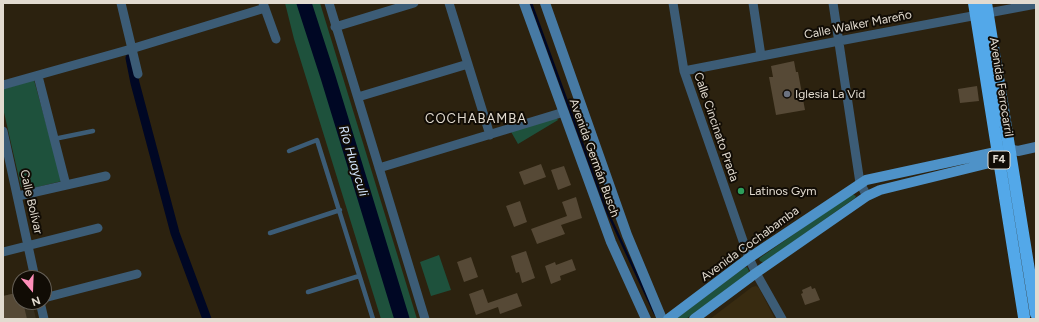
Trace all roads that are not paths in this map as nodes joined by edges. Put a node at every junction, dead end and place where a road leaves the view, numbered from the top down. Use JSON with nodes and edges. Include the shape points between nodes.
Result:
{"nodes":[{"id":1,"x":121,"y":3,"type":"edge"},
{"id":2,"x":329,"y":3,"type":"edge"},
{"id":3,"x":414,"y":3,"type":"edge"},
{"id":4,"x":449,"y":3,"type":"edge"},
{"id":5,"x":524,"y":3,"type":"edge"},
{"id":6,"x":545,"y":3,"type":"edge"},
{"id":7,"x":673,"y":3,"type":"edge"},
{"id":8,"x":753,"y":3,"type":"edge"},
{"id":9,"x":833,"y":3,"type":"edge"},
{"id":10,"x":974,"y":3,"type":"edge"},
{"id":11,"x":1036,"y":4,"type":"edge"},
{"id":12,"x":264,"y":5,"type":"edge"},
{"id":13,"x":983,"y":11,"type":"edge"},
{"id":14,"x":336,"y":27,"type":"junction"},
{"id":15,"x":276,"y":39,"type":"dead end"},
{"id":16,"x":839,"y":41,"type":"junction"},
{"id":17,"x":132,"y":48,"type":"junction"},
{"id":18,"x":761,"y":56,"type":"junction"},
{"id":19,"x":468,"y":64,"type":"junction"},
{"id":20,"x":684,"y":71,"type":"junction"},
{"id":21,"x":138,"y":74,"type":"dead end"},
{"id":22,"x":38,"y":76,"type":"junction"},
{"id":23,"x":3,"y":85,"type":"edge"},
{"id":24,"x":358,"y":97,"type":"junction"},
{"id":25,"x":564,"y":112,"type":"junction"},
{"id":26,"x":3,"y":131,"type":"edge"},
{"id":27,"x":93,"y":131,"type":"dead end"},
{"id":28,"x":490,"y":134,"type":"junction"},
{"id":29,"x":54,"y":139,"type":"junction"},
{"id":30,"x":1036,"y":147,"type":"edge"},
{"id":31,"x":289,"y":151,"type":"dead end"},
{"id":32,"x":1013,"y":153,"type":"junction"},
{"id":33,"x":998,"y":156,"type":"junction"},
{"id":34,"x":6,"y":158,"type":"edge"},
{"id":35,"x":379,"y":168,"type":"junction"},
{"id":36,"x":106,"y":176,"type":"dead end"},
{"id":37,"x":860,"y":183,"type":"junction"},
{"id":38,"x":66,"y":185,"type":"junction"},
{"id":39,"x":18,"y":196,"type":"junction"},
{"id":40,"x":867,"y":196,"type":"junction"},
{"id":41,"x":340,"y":210,"type":"junction"},
{"id":42,"x":98,"y":228,"type":"dead end"},
{"id":43,"x":270,"y":233,"type":"dead end"},
{"id":44,"x":29,"y":245,"type":"junction"},
{"id":45,"x":3,"y":252,"type":"edge"},
{"id":46,"x":749,"y":258,"type":"junction"},
{"id":47,"x":34,"y":270,"type":"edge"},
{"id":48,"x":756,"y":273,"type":"junction"},
{"id":49,"x":137,"y":274,"type":"dead end"},
{"id":50,"x":359,"y":276,"type":"junction"},
{"id":51,"x":308,"y":292,"type":"dead end"},
{"id":52,"x":52,"y":296,"type":"edge"},
{"id":53,"x":1036,"y":314,"type":"edge"},
{"id":54,"x":1022,"y":318,"type":"edge"},
{"id":55,"x":373,"y":319,"type":"edge"},
{"id":56,"x":425,"y":319,"type":"edge"},
{"id":57,"x":646,"y":319,"type":"edge"},
{"id":58,"x":662,"y":319,"type":"edge"},
{"id":59,"x":668,"y":319,"type":"edge"},
{"id":60,"x":694,"y":319,"type":"edge"},
{"id":61,"x":782,"y":319,"type":"edge"}],
"edges":[{"from":1,"to":17,"type":"street"},
{"from":2,"to":14,"type":"street"},
{"from":3,"to":14,"type":"street"},
{"from":4,"to":19,"type":"street"},
{"from":5,"to":25,"type":"street","name":"Avenida Germán Busch"},
{"from":6,"to":58,"type":"street","name":"Avenida Germán Busch","via":[[630,245]]},
{"from":7,"to":20,"type":"street","name":"Calle Cincinato Prada"},
{"from":8,"to":18,"type":"street"},
{"from":9,"to":16,"type":"street"},
{"from":10,"to":13,"type":"highway","name":"Avenida Ferrocarril","number":"F4"},
{"from":11,"to":13,"type":"street","name":"Calle Walker Mareño"},
{"from":12,"to":15,"type":"street"},
{"from":12,"to":17,"type":"street"},
{"from":13,"to":16,"type":"street","name":"Calle Walker Mareño"},
{"from":13,"to":32,"type":"highway","name":"Avenida Ferrocarril","number":"F4"},
{"from":13,"to":33,"type":"highway","name":"Avenida Ferrocarril","number":"F4"},
{"from":14,"to":24,"type":"street"},
{"from":16,"to":18,"type":"street","name":"Calle Walker Mareño"},
{"from":16,"to":37,"type":"street"},
{"from":17,"to":21,"type":"street"},
{"from":17,"to":22,"type":"street"},
{"from":18,"to":20,"type":"street","name":"Calle Walker Mareño"},
{"from":19,"to":24,"type":"street"},
{"from":19,"to":28,"type":"street"},
{"from":20,"to":46,"type":"street","name":"Calle Cincinato Prada"},
{"from":22,"to":23,"type":"street"},
{"from":22,"to":29,"type":"street"},
{"from":24,"to":35,"type":"street"},
{"from":25,"to":28,"type":"street"},
{"from":25,"to":57,"type":"street","name":"Avenida Germán Busch","via":[[611,242]]},
{"from":26,"to":34,"type":"street","name":"Calle Bolívar"},
{"from":27,"to":29,"type":"lane"},
{"from":28,"to":35,"type":"street"},
{"from":29,"to":38,"type":"street"},
{"from":30,"to":32,"type":"street"},
{"from":31,"to":41,"type":"lane","via":[[318,140]]},
{"from":32,"to":33,"type":"main road","name":"Avenida Cochabamba"},
{"from":32,"to":53,"type":"highway","name":"Avenida Ferrocarril","number":"F4"},
{"from":33,"to":37,"type":"main road","name":"Avenida Cochabamba","via":[[872,178]]},
{"from":33,"to":40,"type":"main road","name":"Avenida Cochabamba"},
{"from":33,"to":54,"type":"highway","name":"Avenida Ferrocarril","number":"F4"},
{"from":34,"to":39,"type":"street","name":"Calle Bolívar"},
{"from":35,"to":56,"type":"street"},
{"from":36,"to":38,"type":"street"},
{"from":37,"to":40,"type":"street"},
{"from":37,"to":46,"type":"main road","name":"Avenida Cochabamba"},
{"from":38,"to":39,"type":"street"},
{"from":39,"to":44,"type":"street","name":"Calle Bolívar"},
{"from":40,"to":48,"type":"main road","name":"Avenida Cochabamba"},
{"from":41,"to":43,"type":"lane"},
{"from":41,"to":50,"type":"lane"},
{"from":42,"to":44,"type":"street"},
{"from":44,"to":45,"type":"street"},
{"from":44,"to":47,"type":"street","name":"Calle Bolívar"},
{"from":46,"to":48,"type":"street","name":"Calle Cincinato Prada"},
{"from":46,"to":59,"type":"main road","name":"Avenida Cochabamba"},
{"from":48,"to":60,"type":"main road","name":"Avenida Cochabamba"},
{"from":48,"to":61,"type":"street","name":"Calle Cincinato Prada"},
{"from":49,"to":52,"type":"street"},
{"from":50,"to":51,"type":"lane"},
{"from":50,"to":55,"type":"lane"},
{"from":53,"to":54,"type":"highway","number":"F4"}]}
